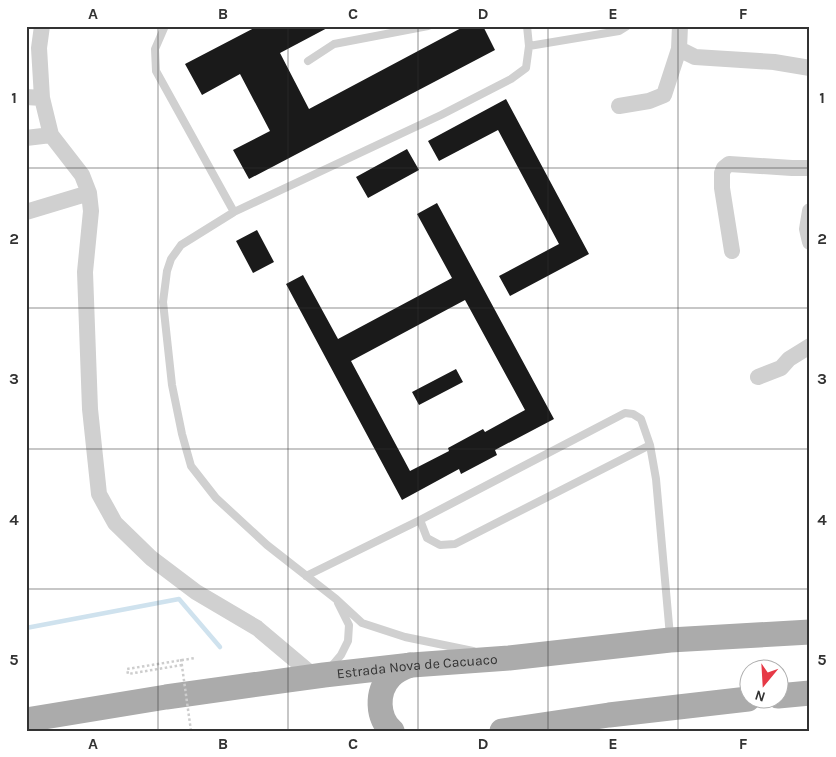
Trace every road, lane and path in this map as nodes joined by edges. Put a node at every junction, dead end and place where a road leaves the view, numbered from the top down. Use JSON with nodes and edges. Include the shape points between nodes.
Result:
{"nodes":[{"id":1,"x":42,"y":26,"type":"edge"},
{"id":2,"x":165,"y":26,"type":"edge"},
{"id":3,"x":428,"y":26,"type":"edge"},
{"id":4,"x":527,"y":26,"type":"edge"},
{"id":5,"x":627,"y":26,"type":"edge"},
{"id":6,"x":680,"y":26,"type":"edge"},
{"id":7,"x":529,"y":46,"type":"junction"},
{"id":8,"x":678,"y":49,"type":"junction"},
{"id":9,"x":308,"y":61,"type":"dead end"},
{"id":10,"x":810,"y":68,"type":"edge"},
{"id":11,"x":34,"y":97,"type":"edge"},
{"id":12,"x":619,"y":106,"type":"dead end"},
{"id":13,"x":51,"y":135,"type":"junction"},
{"id":14,"x":26,"y":138,"type":"edge"},
{"id":15,"x":810,"y":168,"type":"edge"},
{"id":16,"x":89,"y":192,"type":"junction"},
{"id":17,"x":810,"y":211,"type":"edge"},
{"id":18,"x":26,"y":212,"type":"edge"},
{"id":19,"x":234,"y":212,"type":"junction"},
{"id":20,"x":810,"y":242,"type":"edge"},
{"id":21,"x":732,"y":251,"type":"dead end"},
{"id":22,"x":810,"y":346,"type":"edge"},
{"id":23,"x":758,"y":377,"type":"dead end"},
{"id":24,"x":650,"y":445,"type":"junction"},
{"id":25,"x":420,"y":520,"type":"junction"},
{"id":26,"x":306,"y":576,"type":"junction"},
{"id":27,"x":336,"y":599,"type":"junction"},
{"id":28,"x":810,"y":632,"type":"edge"},
{"id":29,"x":670,"y":640,"type":"junction"},
{"id":30,"x":195,"y":658,"type":"dead end"},
{"id":31,"x":509,"y":658,"type":"junction"},
{"id":32,"x":181,"y":659,"type":"dead end"},
{"id":33,"x":182,"y":665,"type":"junction"},
{"id":34,"x":412,"y":665,"type":"junction"},
{"id":35,"x":319,"y":676,"type":"junction"},
{"id":36,"x":810,"y":693,"type":"edge"},
{"id":37,"x":788,"y":695,"type":"edge"},
{"id":38,"x":738,"y":700,"type":"edge"},
{"id":39,"x":26,"y":720,"type":"edge"},
{"id":40,"x":191,"y":731,"type":"edge"},
{"id":41,"x":392,"y":731,"type":"edge"},
{"id":42,"x":502,"y":731,"type":"edge"}],
"edges":[{"from":1,"to":11,"type":"street"},
{"from":2,"to":19,"type":"lane","via":[[155,49],[156,71]]},
{"from":3,"to":9,"type":"lane","via":[[334,44]]},
{"from":4,"to":7,"type":"lane"},
{"from":5,"to":7,"type":"lane","via":[[619,31]]},
{"from":6,"to":8,"type":"street"},
{"from":7,"to":19,"type":"lane","via":[[526,68],[511,79],[442,115]]},
{"from":8,"to":10,"type":"street","via":[[695,57],[774,62]]},
{"from":8,"to":12,"type":"street","via":[[664,95]]},
{"from":11,"to":13,"type":"street"},
{"from":13,"to":14,"type":"street"},
{"from":13,"to":16,"type":"street","via":[[82,175]]},
{"from":15,"to":21,"type":"street","via":[[730,164],[724,168],[722,188]]},
{"from":16,"to":18,"type":"street"},
{"from":16,"to":35,"type":"street","via":[[91,211],[85,272],[90,409],[99,494],[115,523],[151,558],[196,592],[257,628]]},
{"from":17,"to":20,"type":"street","via":[[807,230]]},
{"from":19,"to":26,"type":"lane","via":[[181,245],[171,259],[163,302],[172,386],[191,466],[216,498]]},
{"from":22,"to":23,"type":"street","via":[[781,368]]},
{"from":24,"to":25,"type":"lane","via":[[455,544],[440,545],[427,538]]},
{"from":24,"to":25,"type":"lane","via":[[641,419],[625,413]]},
{"from":24,"to":29,"type":"lane"},
{"from":25,"to":26,"type":"lane"},
{"from":26,"to":27,"type":"lane"},
{"from":27,"to":31,"type":"lane","via":[[362,623],[405,637]]},
{"from":27,"to":35,"type":"lane","via":[[349,625],[348,641],[341,656]]},
{"from":28,"to":29,"type":"main road","name":"Estrada Nova de Cacuaco"},
{"from":29,"to":31,"type":"main road","name":"Estrada Nova de Cacuaco"},
{"from":30,"to":33,"type":"path","via":[[127,669],[128,674]]},
{"from":31,"to":34,"type":"main road","name":"Estrada Nova de Cacuaco"},
{"from":32,"to":33,"type":"path","bridge":true},
{"from":33,"to":40,"type":"path","bridge":true},
{"from":34,"to":35,"type":"main road","name":"Estrada Nova de Cacuaco"},
{"from":34,"to":41,"type":"main road","via":[[400,669],[382,689],[382,716]]},
{"from":35,"to":39,"type":"main road","name":"Estrada Nova de Cacuaco"},
{"from":36,"to":37,"type":"main road"},
{"from":38,"to":42,"type":"main road"}]}
